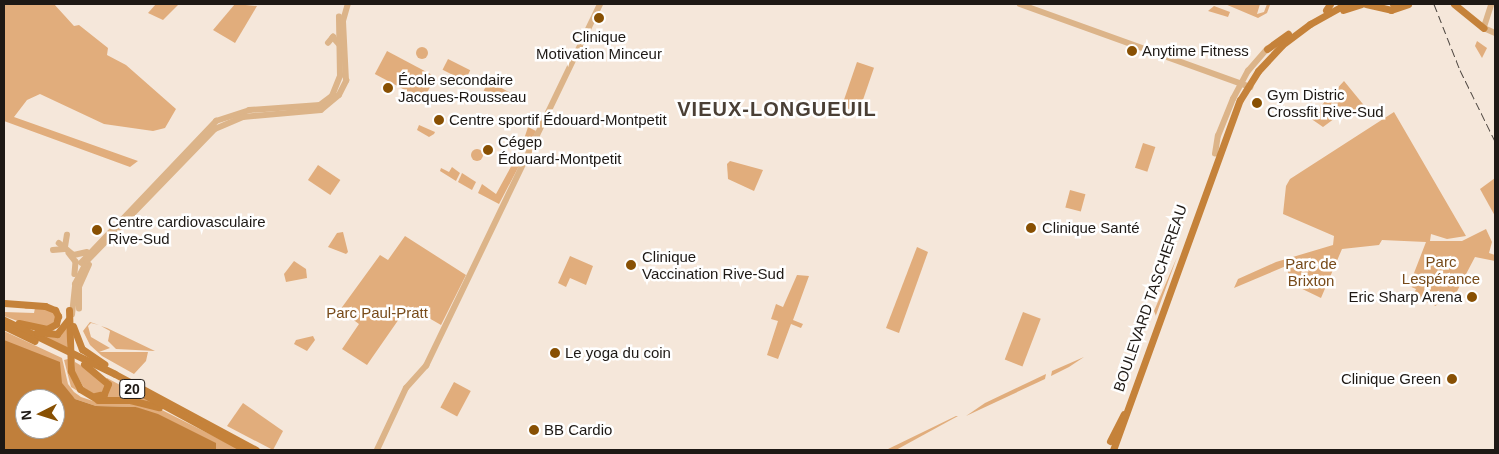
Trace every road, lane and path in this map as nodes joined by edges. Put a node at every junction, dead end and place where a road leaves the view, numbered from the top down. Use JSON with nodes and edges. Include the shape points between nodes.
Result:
{"nodes":[{"id":1,"x":344,"y":4,"type":"edge"},
{"id":2,"x":348,"y":4,"type":"edge"},
{"id":3,"x":600,"y":4,"type":"edge"},
{"id":4,"x":1020,"y":4,"type":"edge"},
{"id":5,"x":1337,"y":4,"type":"edge"},
{"id":6,"x":1346,"y":4,"type":"edge"},
{"id":7,"x":1362,"y":4,"type":"edge"},
{"id":8,"x":1366,"y":4,"type":"edge"},
{"id":9,"x":1393,"y":4,"type":"edge"},
{"id":10,"x":1398,"y":4,"type":"edge"},
{"id":11,"x":1408,"y":4,"type":"edge"},
{"id":12,"x":1454,"y":4,"type":"edge"},
{"id":13,"x":1461,"y":4,"type":"edge"},
{"id":14,"x":1492,"y":4,"type":"edge"},
{"id":15,"x":1328,"y":9,"type":"edge"},
{"id":16,"x":1485,"y":28,"type":"junction"},
{"id":17,"x":1495,"y":33,"type":"edge"},
{"id":18,"x":1291,"y":34,"type":"junction"},
{"id":19,"x":328,"y":43,"type":"dead end"},
{"id":20,"x":339,"y":46,"type":"junction"},
{"id":21,"x":1267,"y":49,"type":"joint"},
{"id":22,"x":1274,"y":57,"type":"joint"},
{"id":23,"x":1220,"y":76,"type":"junction"},
{"id":24,"x":1246,"y":85,"type":"junction"},
{"id":25,"x":141,"y":222,"type":"dead end"},
{"id":26,"x":124,"y":223,"type":"junction"},
{"id":27,"x":67,"y":235,"type":"dead end"},
{"id":28,"x":101,"y":247,"type":"junction"},
{"id":29,"x":64,"y":248,"type":"junction"},
{"id":30,"x":93,"y":248,"type":"junction"},
{"id":31,"x":53,"y":250,"type":"dead end"},
{"id":32,"x":75,"y":274,"type":"junction"},
{"id":33,"x":4,"y":303,"type":"edge"},
{"id":34,"x":70,"y":309,"type":"junction"},
{"id":35,"x":79,"y":309,"type":"dead end"},
{"id":36,"x":4,"y":321,"type":"edge"},
{"id":37,"x":18,"y":323,"type":"junction"},
{"id":38,"x":72,"y":324,"type":"junction"},
{"id":39,"x":71,"y":348,"type":"junction"},
{"id":40,"x":72,"y":362,"type":"junction"},
{"id":41,"x":84,"y":364,"type":"junction"},
{"id":42,"x":142,"y":388,"type":"junction"},
{"id":43,"x":180,"y":414,"type":"junction"},
{"id":44,"x":1125,"y":415,"type":"junction"},
{"id":45,"x":1122,"y":439,"type":"dead end"},
{"id":46,"x":1110,"y":441,"type":"dead end"},
{"id":47,"x":246,"y":450,"type":"edge"},
{"id":48,"x":256,"y":450,"type":"edge"},
{"id":49,"x":375,"y":450,"type":"edge"},
{"id":50,"x":1112,"y":450,"type":"edge"}],
"edges":[{"from":1,"to":20,"type":"main road","via":[[338,24]]},
{"from":2,"to":26,"type":"main road","via":[[343,21],[346,81],[333,102],[316,112],[249,116],[221,125]]},
{"from":3,"to":49,"type":"main road","via":[[453,307],[424,364],[402,390]]},
{"from":4,"to":23,"type":"main road"},
{"from":5,"to":15,"type":"highway","name":"BOULEVARD TASCHEREAU"},
{"from":6,"to":15,"type":"highway","name":"BOULEVARD TASCHEREAU"},
{"from":7,"to":15,"type":"highway"},
{"from":8,"to":11,"type":"highway","via":[[1389,10]]},
{"from":9,"to":10,"type":"highway"},
{"from":12,"to":16,"type":"highway"},
{"from":13,"to":16,"type":"highway"},
{"from":14,"to":16,"type":"main road"},
{"from":15,"to":18,"type":"highway","name":"BOULEVARD TASCHEREAU"},
{"from":16,"to":17,"type":"main road"},
{"from":18,"to":21,"type":"highway"},
{"from":18,"to":22,"type":"highway"},
{"from":18,"to":24,"type":"highway","name":"BOULEVARD TASCHEREAU"},
{"from":19,"to":20,"type":"main road","via":[[333,37]]},
{"from":20,"to":30,"type":"main road","via":[[340,81],[328,100],[311,107],[242,111],[216,121]]},
{"from":21,"to":24,"type":"main road","name":"BOULEVARD TASCHEREAU"},
{"from":22,"to":24,"type":"main road","name":"BOULEVARD TASCHEREAU"},
{"from":23,"to":24,"type":"main road"},
{"from":23,"to":24,"type":"main road","via":[[1236,78]]},
{"from":24,"to":44,"type":"highway","name":"BOULEVARD TASCHEREAU","via":[[1216,155]]},
{"from":25,"to":26,"type":"main road","via":[[132,220]]},
{"from":26,"to":28,"type":"main road"},
{"from":27,"to":29,"type":"main road"},
{"from":28,"to":34,"type":"main road","via":[[81,270]]},
{"from":28,"to":35,"type":"main road","via":[[81,281]]},
{"from":29,"to":30,"type":"main road","via":[[78,255]]},
{"from":29,"to":31,"type":"main road"},
{"from":29,"to":32,"type":"main road","via":[[75,261]]},
{"from":30,"to":32,"type":"main road"},
{"from":32,"to":34,"type":"main road"},
{"from":33,"to":37,"type":"highway","via":[[46,306],[54,309],[58,316],[56,324],[47,329]]},
{"from":34,"to":37,"type":"highway","via":[[65,328],[54,335],[40,333]]},
{"from":34,"to":38,"type":"main road"},
{"from":34,"to":39,"type":"highway"},
{"from":36,"to":37,"type":"highway"},
{"from":36,"to":41,"type":"highway","number":"20"},
{"from":36,"to":42,"type":"highway","number":"20"},
{"from":38,"to":39,"type":"highway"},
{"from":38,"to":42,"type":"highway","via":[[85,352]]},
{"from":39,"to":40,"type":"highway"},
{"from":40,"to":41,"type":"highway","via":[[81,387],[94,396],[104,395],[108,388],[106,380]]},
{"from":40,"to":43,"type":"highway","via":[[76,384],[90,396],[144,402]]},
{"from":41,"to":43,"type":"highway","number":"20"},
{"from":42,"to":48,"type":"highway","number":"20"},
{"from":43,"to":47,"type":"highway","number":"20"},
{"from":44,"to":45,"type":"highway"},
{"from":44,"to":46,"type":"highway"},
{"from":44,"to":50,"type":"highway","name":"BOULEVARD TASCHEREAU"}]}
